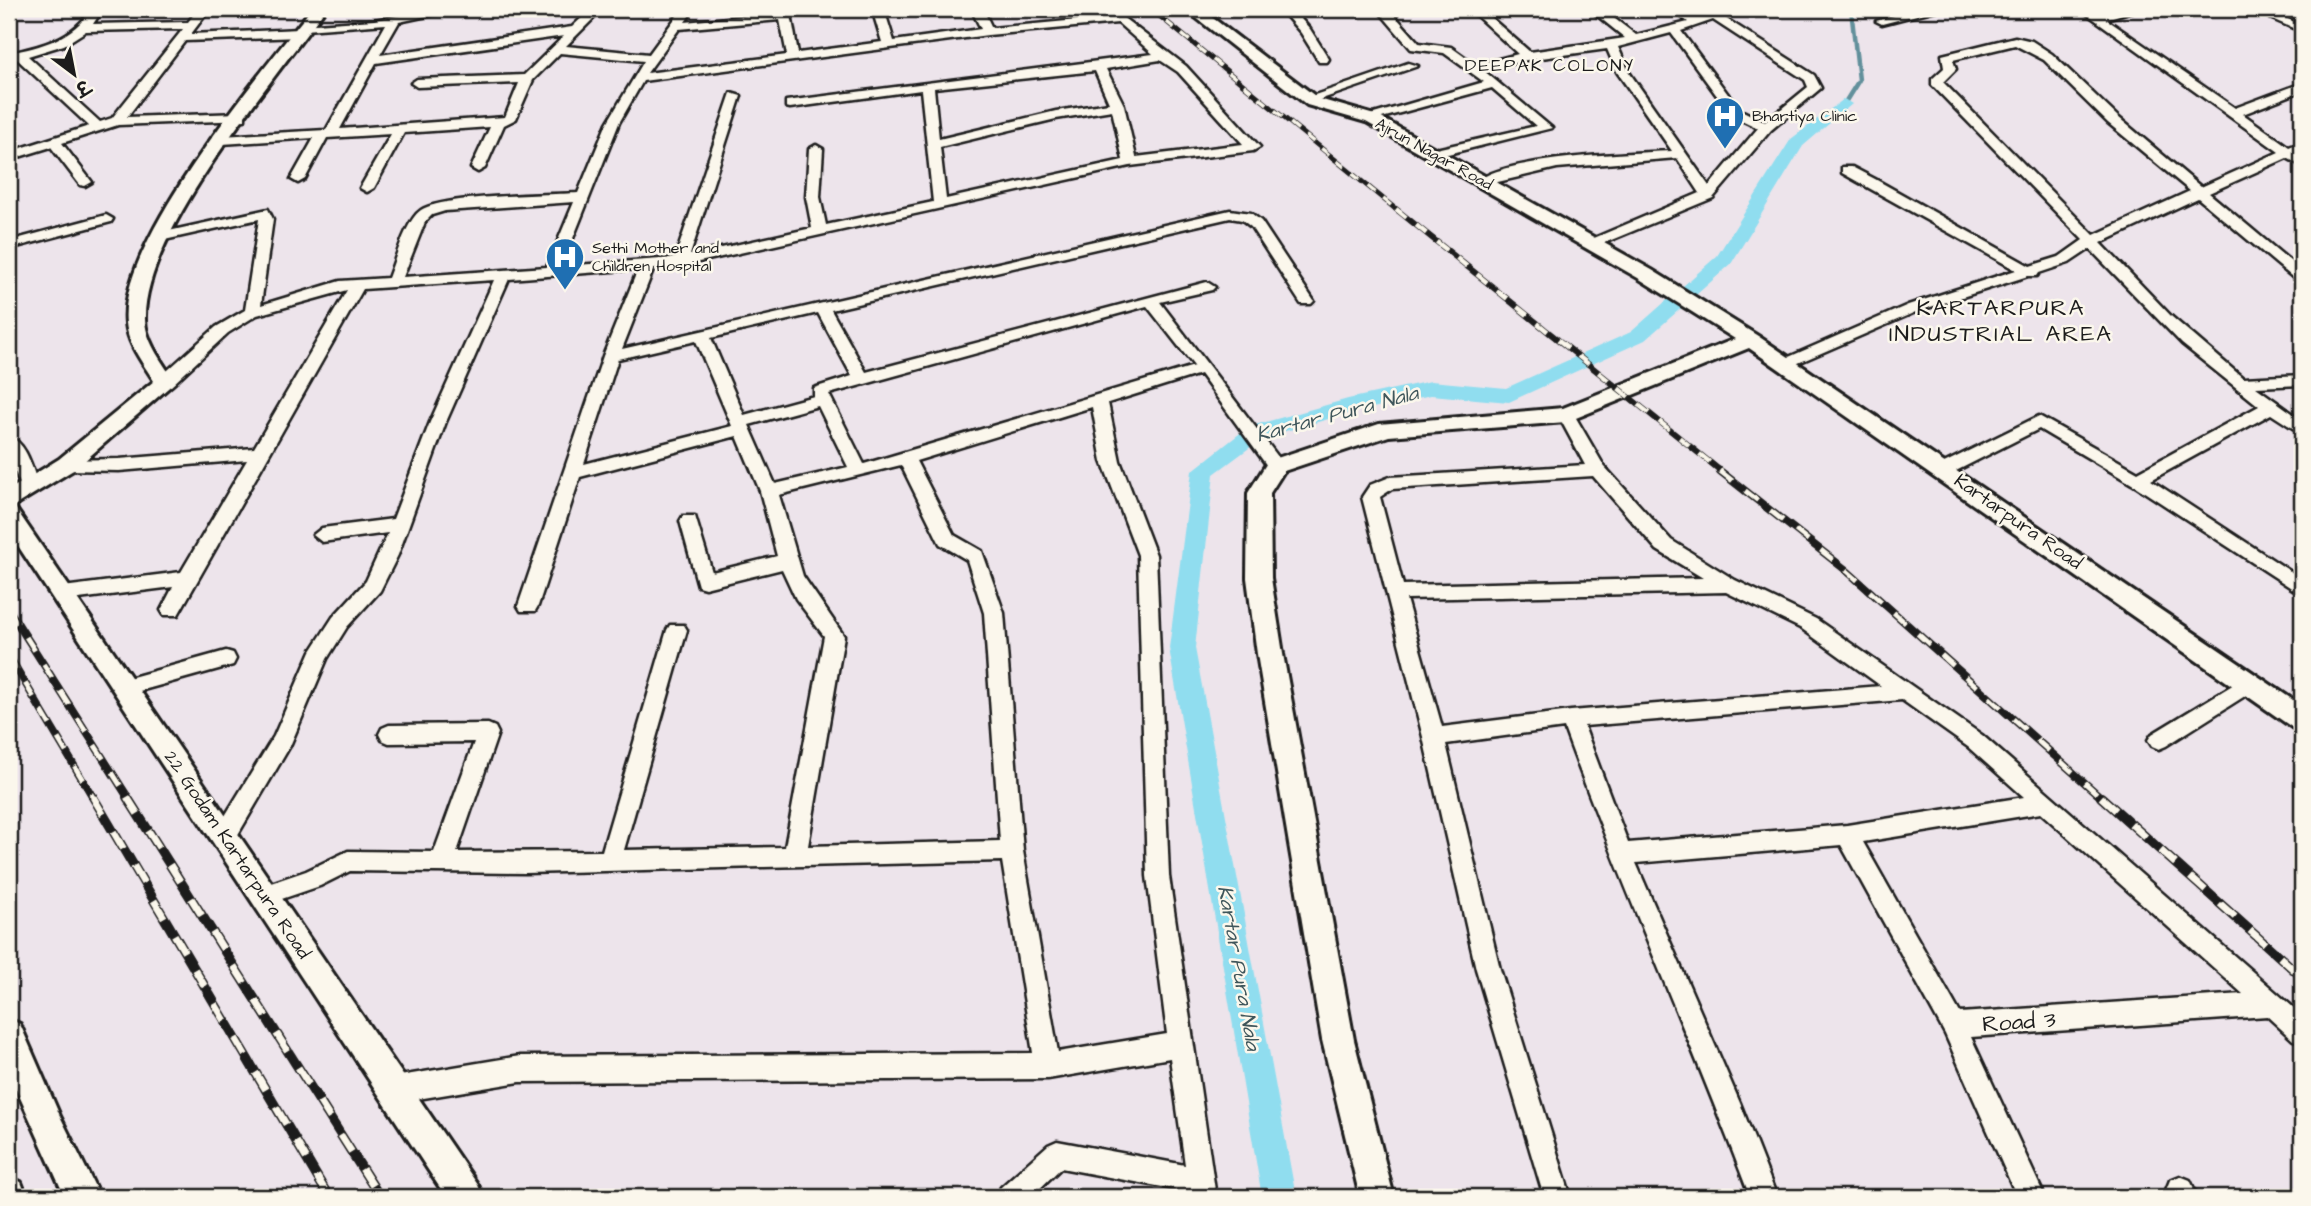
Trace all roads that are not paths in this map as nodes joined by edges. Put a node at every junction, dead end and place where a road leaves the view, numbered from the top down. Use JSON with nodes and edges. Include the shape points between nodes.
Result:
{"nodes":[{"id":1,"x":97,"y":9,"type":"edge"},
{"id":2,"x":204,"y":9,"type":"edge"},
{"id":3,"x":318,"y":9,"type":"edge"},
{"id":4,"x":454,"y":9,"type":"edge"},
{"id":5,"x":597,"y":9,"type":"edge"},
{"id":6,"x":688,"y":9,"type":"edge"},
{"id":7,"x":878,"y":9,"type":"edge"},
{"id":8,"x":977,"y":9,"type":"edge"},
{"id":9,"x":1192,"y":9,"type":"edge"},
{"id":10,"x":1286,"y":9,"type":"edge"},
{"id":11,"x":1382,"y":9,"type":"edge"},
{"id":12,"x":1475,"y":9,"type":"edge"},
{"id":13,"x":1595,"y":9,"type":"edge"},
{"id":14,"x":1677,"y":9,"type":"edge"},
{"id":15,"x":1730,"y":9,"type":"edge"},
{"id":16,"x":1934,"y":9,"type":"edge"},
{"id":17,"x":2086,"y":9,"type":"edge"},
{"id":18,"x":2133,"y":9,"type":"edge"},
{"id":19,"x":2255,"y":9,"type":"edge"},
{"id":20,"x":784,"y":12,"type":"edge"},
{"id":21,"x":1712,"y":15,"type":"junction"},
{"id":22,"x":2098,"y":17,"type":"junction"},
{"id":23,"x":394,"y":19,"type":"junction"},
{"id":24,"x":1882,"y":21,"type":"dead end"},
{"id":25,"x":1697,"y":23,"type":"junction"},
{"id":26,"x":190,"y":24,"type":"junction"},
{"id":27,"x":675,"y":26,"type":"junction"},
{"id":28,"x":82,"y":28,"type":"junction"},
{"id":29,"x":2302,"y":29,"type":"edge"},
{"id":30,"x":303,"y":30,"type":"junction"},
{"id":31,"x":578,"y":30,"type":"junction"},
{"id":32,"x":1675,"y":30,"type":"junction"},
{"id":33,"x":988,"y":32,"type":"junction"},
{"id":34,"x":179,"y":38,"type":"junction"},
{"id":35,"x":1636,"y":41,"type":"junction"},
{"id":36,"x":889,"y":45,"type":"junction"},
{"id":37,"x":1611,"y":45,"type":"junction"},
{"id":38,"x":557,"y":49,"type":"junction"},
{"id":39,"x":1162,"y":56,"type":"junction"},
{"id":40,"x":1527,"y":56,"type":"junction"},
{"id":41,"x":793,"y":57,"type":"junction"},
{"id":42,"x":19,"y":58,"type":"edge"},
{"id":43,"x":653,"y":58,"type":"junction"},
{"id":44,"x":1322,"y":59,"type":"dead end"},
{"id":45,"x":373,"y":60,"type":"junction"},
{"id":46,"x":1412,"y":66,"type":"dead end"},
{"id":47,"x":1099,"y":67,"type":"junction"},
{"id":48,"x":9,"y":69,"type":"edge"},
{"id":49,"x":1472,"y":69,"type":"junction"},
{"id":50,"x":639,"y":78,"type":"junction"},
{"id":51,"x":527,"y":79,"type":"junction"},
{"id":52,"x":417,"y":83,"type":"dead end"},
{"id":53,"x":1494,"y":83,"type":"junction"},
{"id":54,"x":927,"y":85,"type":"junction"},
{"id":55,"x":2302,"y":87,"type":"edge"},
{"id":56,"x":735,"y":96,"type":"dead end"},
{"id":57,"x":1310,"y":99,"type":"junction"},
{"id":58,"x":790,"y":104,"type":"dead end"},
{"id":59,"x":1118,"y":106,"type":"junction"},
{"id":60,"x":2234,"y":113,"type":"junction"},
{"id":61,"x":240,"y":117,"type":"junction"},
{"id":62,"x":1372,"y":119,"type":"junction"},
{"id":63,"x":117,"y":121,"type":"junction"},
{"id":64,"x":499,"y":123,"type":"junction"},
{"id":65,"x":96,"y":126,"type":"junction"},
{"id":66,"x":1766,"y":127,"type":"junction"},
{"id":67,"x":399,"y":130,"type":"junction"},
{"id":68,"x":326,"y":135,"type":"junction"},
{"id":69,"x":222,"y":140,"type":"junction"},
{"id":70,"x":52,"y":141,"type":"junction"},
{"id":71,"x":932,"y":145,"type":"junction"},
{"id":72,"x":2302,"y":146,"type":"edge"},
{"id":73,"x":816,"y":149,"type":"dead end"},
{"id":74,"x":2286,"y":151,"type":"junction"},
{"id":75,"x":1432,"y":154,"type":"junction"},
{"id":76,"x":1681,"y":154,"type":"junction"},
{"id":77,"x":9,"y":156,"type":"edge"},
{"id":78,"x":1130,"y":162,"type":"junction"},
{"id":79,"x":2302,"y":162,"type":"edge"},
{"id":80,"x":478,"y":167,"type":"dead end"},
{"id":81,"x":1847,"y":170,"type":"dead end"},
{"id":82,"x":298,"y":179,"type":"dead end"},
{"id":83,"x":1485,"y":181,"type":"junction"},
{"id":84,"x":85,"y":183,"type":"dead end"},
{"id":85,"x":367,"y":188,"type":"dead end"},
{"id":86,"x":2200,"y":192,"type":"junction"},
{"id":87,"x":1707,"y":195,"type":"junction"},
{"id":88,"x":583,"y":197,"type":"junction"},
{"id":89,"x":940,"y":204,"type":"junction"},
{"id":90,"x":106,"y":219,"type":"dead end"},
{"id":91,"x":820,"y":231,"type":"junction"},
{"id":92,"x":160,"y":237,"type":"junction"},
{"id":93,"x":2090,"y":242,"type":"junction"},
{"id":94,"x":1592,"y":244,"type":"junction"},
{"id":95,"x":9,"y":245,"type":"edge"},
{"id":96,"x":681,"y":262,"type":"junction"},
{"id":97,"x":648,"y":264,"type":"junction"},
{"id":98,"x":553,"y":271,"type":"junction"},
{"id":99,"x":2032,"y":273,"type":"junction"},
{"id":100,"x":504,"y":274,"type":"junction"},
{"id":101,"x":2302,"y":278,"type":"edge"},
{"id":102,"x":394,"y":281,"type":"junction"},
{"id":103,"x":358,"y":284,"type":"junction"},
{"id":104,"x":1207,"y":287,"type":"dead end"},
{"id":105,"x":1150,"y":300,"type":"junction"},
{"id":106,"x":1306,"y":301,"type":"dead end"},
{"id":107,"x":822,"y":307,"type":"junction"},
{"id":108,"x":253,"y":312,"type":"junction"},
{"id":109,"x":1741,"y":334,"type":"junction"},
{"id":110,"x":702,"y":337,"type":"junction"},
{"id":111,"x":611,"y":356,"type":"junction"},
{"id":112,"x":1783,"y":363,"type":"junction"},
{"id":113,"x":1204,"y":369,"type":"junction"},
{"id":114,"x":861,"y":378,"type":"junction"},
{"id":115,"x":2302,"y":380,"type":"edge"},
{"id":116,"x":165,"y":382,"type":"junction"},
{"id":117,"x":2238,"y":383,"type":"junction"},
{"id":118,"x":823,"y":399,"type":"junction"},
{"id":119,"x":1099,"y":399,"type":"junction"},
{"id":120,"x":2271,"y":407,"type":"junction"},
{"id":121,"x":1566,"y":415,"type":"junction"},
{"id":122,"x":741,"y":426,"type":"junction"},
{"id":123,"x":2302,"y":428,"type":"edge"},
{"id":124,"x":9,"y":443,"type":"edge"},
{"id":125,"x":259,"y":453,"type":"junction"},
{"id":126,"x":906,"y":458,"type":"junction"},
{"id":127,"x":1272,"y":461,"type":"junction"},
{"id":128,"x":67,"y":464,"type":"junction"},
{"id":129,"x":1597,"y":470,"type":"junction"},
{"id":130,"x":1944,"y":470,"type":"junction"},
{"id":131,"x":859,"y":471,"type":"junction"},
{"id":132,"x":572,"y":473,"type":"junction"},
{"id":133,"x":2138,"y":480,"type":"junction"},
{"id":134,"x":30,"y":486,"type":"junction"},
{"id":135,"x":769,"y":491,"type":"junction"},
{"id":136,"x":689,"y":521,"type":"dead end"},
{"id":137,"x":12,"y":522,"type":"edge"},
{"id":138,"x":400,"y":525,"type":"junction"},
{"id":139,"x":322,"y":535,"type":"dead end"},
{"id":140,"x":789,"y":560,"type":"junction"},
{"id":141,"x":187,"y":578,"type":"junction"},
{"id":142,"x":1728,"y":585,"type":"junction"},
{"id":143,"x":2302,"y":588,"type":"edge"},
{"id":144,"x":1395,"y":592,"type":"junction"},
{"id":145,"x":63,"y":594,"type":"junction"},
{"id":146,"x":528,"y":606,"type":"dead end"},
{"id":147,"x":171,"y":610,"type":"dead end"},
{"id":148,"x":677,"y":629,"type":"dead end"},
{"id":149,"x":226,"y":659,"type":"dead end"},
{"id":150,"x":2249,"y":683,"type":"junction"},
{"id":151,"x":125,"y":687,"type":"junction"},
{"id":152,"x":1905,"y":692,"type":"junction"},
{"id":153,"x":1571,"y":719,"type":"junction"},
{"id":154,"x":2302,"y":720,"type":"edge"},
{"id":155,"x":389,"y":734,"type":"dead end"},
{"id":156,"x":1434,"y":737,"type":"junction"},
{"id":157,"x":2159,"y":740,"type":"dead end"},
{"id":158,"x":2048,"y":803,"type":"junction"},
{"id":159,"x":1847,"y":835,"type":"junction"},
{"id":160,"x":225,"y":836,"type":"junction"},
{"id":161,"x":1012,"y":851,"type":"junction"},
{"id":162,"x":1621,"y":854,"type":"junction"},
{"id":163,"x":795,"y":855,"type":"junction"},
{"id":164,"x":610,"y":860,"type":"junction"},
{"id":165,"x":442,"y":862,"type":"junction"},
{"id":166,"x":264,"y":895,"type":"junction"},
{"id":167,"x":2271,"y":1004,"type":"junction"},
{"id":168,"x":1954,"y":1026,"type":"junction"},
{"id":169,"x":2302,"y":1031,"type":"edge"},
{"id":170,"x":9,"y":1035,"type":"edge"},
{"id":171,"x":1181,"y":1044,"type":"junction"},
{"id":172,"x":1048,"y":1066,"type":"junction"},
{"id":173,"x":394,"y":1090,"type":"junction"},
{"id":174,"x":1202,"y":1189,"type":"edge"},
{"id":175,"x":83,"y":1197,"type":"edge"},
{"id":176,"x":466,"y":1197,"type":"edge"},
{"id":177,"x":1011,"y":1197,"type":"edge"},
{"id":178,"x":1377,"y":1197,"type":"edge"},
{"id":179,"x":1557,"y":1197,"type":"edge"},
{"id":180,"x":1763,"y":1197,"type":"edge"},
{"id":181,"x":2031,"y":1197,"type":"edge"}],
"edges":[{"from":1,"to":28,"type":"street"},
{"from":2,"to":26,"type":"street"},
{"from":3,"to":30,"type":"street"},
{"from":4,"to":23,"type":"street"},
{"from":5,"to":31,"type":"street"},
{"from":6,"to":27,"type":"street"},
{"from":7,"to":36,"type":"street"},
{"from":8,"to":33,"type":"street"},
{"from":9,"to":57,"type":"street","name":"Ajrun Nagar Road"},
{"from":10,"to":44,"type":"street"},
{"from":11,"to":49,"type":"street","via":[[1415,46],[1443,48]]},
{"from":12,"to":40,"type":"street"},
{"from":13,"to":35,"type":"street"},
{"from":14,"to":25,"type":"street"},
{"from":15,"to":21,"type":"street"},
{"from":16,"to":24,"type":"street"},
{"from":17,"to":22,"type":"street"},
{"from":18,"to":22,"type":"street"},
{"from":19,"to":29,"type":"street"},
{"from":20,"to":27,"type":"street"},
{"from":20,"to":41,"type":"street"},
{"from":21,"to":25,"type":"street"},
{"from":21,"to":66,"type":"street","via":[[1810,78],[1815,88]]},
{"from":22,"to":60,"type":"street"},
{"from":23,"to":30,"type":"street"},
{"from":23,"to":45,"type":"street"},
{"from":25,"to":32,"type":"street"},
{"from":26,"to":28,"type":"street"},
{"from":26,"to":34,"type":"street"},
{"from":27,"to":43,"type":"street"},
{"from":28,"to":42,"type":"street"},
{"from":30,"to":34,"type":"street"},
{"from":30,"to":61,"type":"street"},
{"from":31,"to":38,"type":"street"},
{"from":31,"to":45,"type":"street"},
{"from":32,"to":35,"type":"street"},
{"from":32,"to":66,"type":"street","via":[[1735,112]]},
{"from":33,"to":36,"type":"street"},
{"from":33,"to":39,"type":"street","via":[[1114,18],[1126,22]]},
{"from":34,"to":63,"type":"street"},
{"from":35,"to":37,"type":"street"},
{"from":36,"to":41,"type":"street"},
{"from":37,"to":40,"type":"street"},
{"from":37,"to":76,"type":"street","via":[[1623,72]]},
{"from":38,"to":43,"type":"street"},
{"from":38,"to":51,"type":"street"},
{"from":39,"to":47,"type":"street"},
{"from":39,"to":78,"type":"street","via":[[1182,69],[1253,149]]},
{"from":40,"to":49,"type":"street"},
{"from":41,"to":50,"type":"street"},
{"from":42,"to":48,"type":"street"},
{"from":42,"to":65,"type":"street"},
{"from":43,"to":50,"type":"street"},
{"from":45,"to":68,"type":"street"},
{"from":46,"to":57,"type":"street"},
{"from":47,"to":54,"type":"street"},
{"from":47,"to":59,"type":"street"},
{"from":49,"to":53,"type":"street"},
{"from":50,"to":88,"type":"street","via":[[612,123]]},
{"from":51,"to":52,"type":"street"},
{"from":51,"to":64,"type":"street","via":[[510,119]]},
{"from":53,"to":62,"type":"street"},
{"from":53,"to":75,"type":"street","via":[[1546,128]]},
{"from":54,"to":58,"type":"street"},
{"from":54,"to":71,"type":"street"},
{"from":55,"to":60,"type":"street"},
{"from":56,"to":96,"type":"street"},
{"from":57,"to":62,"type":"street","name":"Ajrun Nagar Road"},
{"from":59,"to":71,"type":"street","via":[[1056,115]]},
{"from":59,"to":78,"type":"street"},
{"from":60,"to":74,"type":"street"},
{"from":61,"to":63,"type":"street"},
{"from":61,"to":69,"type":"street"},
{"from":62,"to":75,"type":"street","name":"Ajrun Nagar Road"},
{"from":63,"to":65,"type":"street"},
{"from":64,"to":67,"type":"street"},
{"from":64,"to":80,"type":"street"},
{"from":65,"to":70,"type":"street"},
{"from":66,"to":87,"type":"street"},
{"from":67,"to":68,"type":"street"},
{"from":67,"to":85,"type":"street"},
{"from":68,"to":69,"type":"street"},
{"from":68,"to":82,"type":"street"},
{"from":69,"to":92,"type":"street"},
{"from":70,"to":77,"type":"street"},
{"from":70,"to":84,"type":"street"},
{"from":71,"to":89,"type":"street"},
{"from":72,"to":74,"type":"street"},
{"from":73,"to":91,"type":"street","via":[[813,197]]},
{"from":74,"to":79,"type":"street"},
{"from":74,"to":86,"type":"street"},
{"from":75,"to":83,"type":"street","name":"Ajrun Nagar Road"},
{"from":76,"to":83,"type":"street","via":[[1573,163]]},
{"from":76,"to":87,"type":"street"},
{"from":78,"to":89,"type":"street"},
{"from":81,"to":99,"type":"street"},
{"from":83,"to":94,"type":"street","name":"Ajrun Nagar Road"},
{"from":86,"to":93,"type":"street"},
{"from":86,"to":93,"type":"street","via":[[2028,44],[2015,41],[1946,58],[1950,69],[1936,82],[1950,102],[2023,167]]},
{"from":86,"to":101,"type":"street"},
{"from":87,"to":94,"type":"street"},
{"from":88,"to":98,"type":"street"},
{"from":88,"to":102,"type":"street","via":[[444,206],[427,212],[414,230]]},
{"from":89,"to":91,"type":"street"},
{"from":90,"to":95,"type":"street"},
{"from":91,"to":96,"type":"street"},
{"from":92,"to":108,"type":"street","via":[[263,212],[266,219]]},
{"from":92,"to":116,"type":"street","via":[[138,282],[134,319],[142,347]]},
{"from":93,"to":99,"type":"street","via":[[2064,260]]},
{"from":93,"to":117,"type":"street","via":[[2187,340]]},
{"from":94,"to":109,"type":"street","name":"Ajrun Nagar Road"},
{"from":96,"to":97,"type":"street"},
{"from":97,"to":98,"type":"street"},
{"from":97,"to":111,"type":"street"},
{"from":98,"to":100,"type":"street"},
{"from":99,"to":112,"type":"street","via":[[1913,308]]},
{"from":100,"to":102,"type":"street"},
{"from":100,"to":138,"type":"street","via":[[438,422]]},
{"from":102,"to":103,"type":"street"},
{"from":103,"to":108,"type":"street"},
{"from":103,"to":125,"type":"street"},
{"from":104,"to":105,"type":"street"},
{"from":105,"to":113,"type":"street"},
{"from":105,"to":114,"type":"street"},
{"from":106,"to":107,"type":"street","via":[[1256,224],[1246,216],[1230,214]]},
{"from":107,"to":110,"type":"street"},
{"from":107,"to":114,"type":"street"},
{"from":108,"to":116,"type":"street","via":[[222,330]]},
{"from":109,"to":112,"type":"street","name":"Kartarpura Road"},
{"from":109,"to":121,"type":"street"},
{"from":110,"to":111,"type":"street"},
{"from":110,"to":122,"type":"street"},
{"from":111,"to":132,"type":"street"},
{"from":112,"to":130,"type":"street","name":"Kartarpura Road"},
{"from":113,"to":119,"type":"street"},
{"from":113,"to":127,"type":"street"},
{"from":114,"to":118,"type":"street","via":[[820,392]]},
{"from":115,"to":117,"type":"street"},
{"from":116,"to":128,"type":"street"},
{"from":117,"to":120,"type":"street"},
{"from":118,"to":122,"type":"street"},
{"from":118,"to":131,"type":"street"},
{"from":119,"to":126,"type":"street"},
{"from":119,"to":171,"type":"street","via":[[1111,461],[1147,555],[1158,876]]},
{"from":120,"to":123,"type":"street"},
{"from":120,"to":133,"type":"street"},
{"from":121,"to":127,"type":"street","via":[[1387,429]]},
{"from":121,"to":129,"type":"street"},
{"from":122,"to":132,"type":"street"},
{"from":122,"to":135,"type":"street"},
{"from":124,"to":134,"type":"street"},
{"from":125,"to":128,"type":"street","via":[[119,465]]},
{"from":125,"to":141,"type":"street"},
{"from":126,"to":131,"type":"street"},
{"from":126,"to":161,"type":"street","via":[[947,539],[975,556],[994,613]]},
{"from":127,"to":178,"type":"street","via":[[1259,493],[1259,578],[1338,1040]]},
{"from":128,"to":134,"type":"street"},
{"from":129,"to":142,"type":"street","via":[[1664,545]]},
{"from":129,"to":144,"type":"street","via":[[1390,483],[1376,489],[1371,497]]},
{"from":130,"to":133,"type":"street","via":[[2039,422]]},
{"from":130,"to":150,"type":"street","name":"Kartarpura Road"},
{"from":131,"to":135,"type":"street"},
{"from":132,"to":146,"type":"street"},
{"from":133,"to":143,"type":"street"},
{"from":134,"to":137,"type":"street"},
{"from":135,"to":140,"type":"street"},
{"from":136,"to":140,"type":"street","via":[[705,581]]},
{"from":137,"to":145,"type":"street","name":"22 Godam Kartarpura Road"},
{"from":138,"to":139,"type":"street"},
{"from":138,"to":160,"type":"street","via":[[373,586],[340,622],[318,657],[283,740]]},
{"from":140,"to":163,"type":"street","via":[[798,585],[834,636]]},
{"from":141,"to":145,"type":"street"},
{"from":141,"to":147,"type":"street"},
{"from":142,"to":144,"type":"street"},
{"from":142,"to":152,"type":"street","via":[[1809,624]]},
{"from":144,"to":156,"type":"street"},
{"from":145,"to":151,"type":"street","name":"22 Godam Kartarpura Road"},
{"from":148,"to":164,"type":"street"},
{"from":149,"to":151,"type":"street"},
{"from":150,"to":154,"type":"street","name":"Kartarpura Road"},
{"from":150,"to":157,"type":"street"},
{"from":151,"to":160,"type":"street","name":"22 Godam Kartarpura Road"},
{"from":152,"to":153,"type":"street"},
{"from":152,"to":158,"type":"street","via":[[1975,741]]},
{"from":153,"to":156,"type":"street"},
{"from":153,"to":162,"type":"street"},
{"from":155,"to":165,"type":"street","via":[[488,733]]},
{"from":156,"to":179,"type":"street","via":[[1488,969]]},
{"from":158,"to":159,"type":"street"},
{"from":158,"to":167,"type":"street"},
{"from":159,"to":162,"type":"street"},
{"from":159,"to":168,"type":"street"},
{"from":160,"to":166,"type":"street","name":"22 Godam Kartarpura Road"},
{"from":161,"to":163,"type":"street"},
{"from":161,"to":172,"type":"street"},
{"from":162,"to":180,"type":"street"},
{"from":163,"to":164,"type":"street"},
{"from":164,"to":165,"type":"street"},
{"from":165,"to":166,"type":"street","via":[[348,861]]},
{"from":166,"to":173,"type":"street","name":"22 Godam Kartarpura Road"},
{"from":167,"to":168,"type":"street","name":"Road 3"},
{"from":167,"to":169,"type":"street"},
{"from":168,"to":181,"type":"street","name":"Road 3"},
{"from":170,"to":175,"type":"street"},
{"from":171,"to":172,"type":"street"},
{"from":171,"to":174,"type":"street"},
{"from":172,"to":173,"type":"street","via":[[520,1069]]},
{"from":173,"to":176,"type":"street","name":"22 Godam Kartarpura Road"},
{"from":174,"to":177,"type":"street","via":[[1057,1154]]}]}
